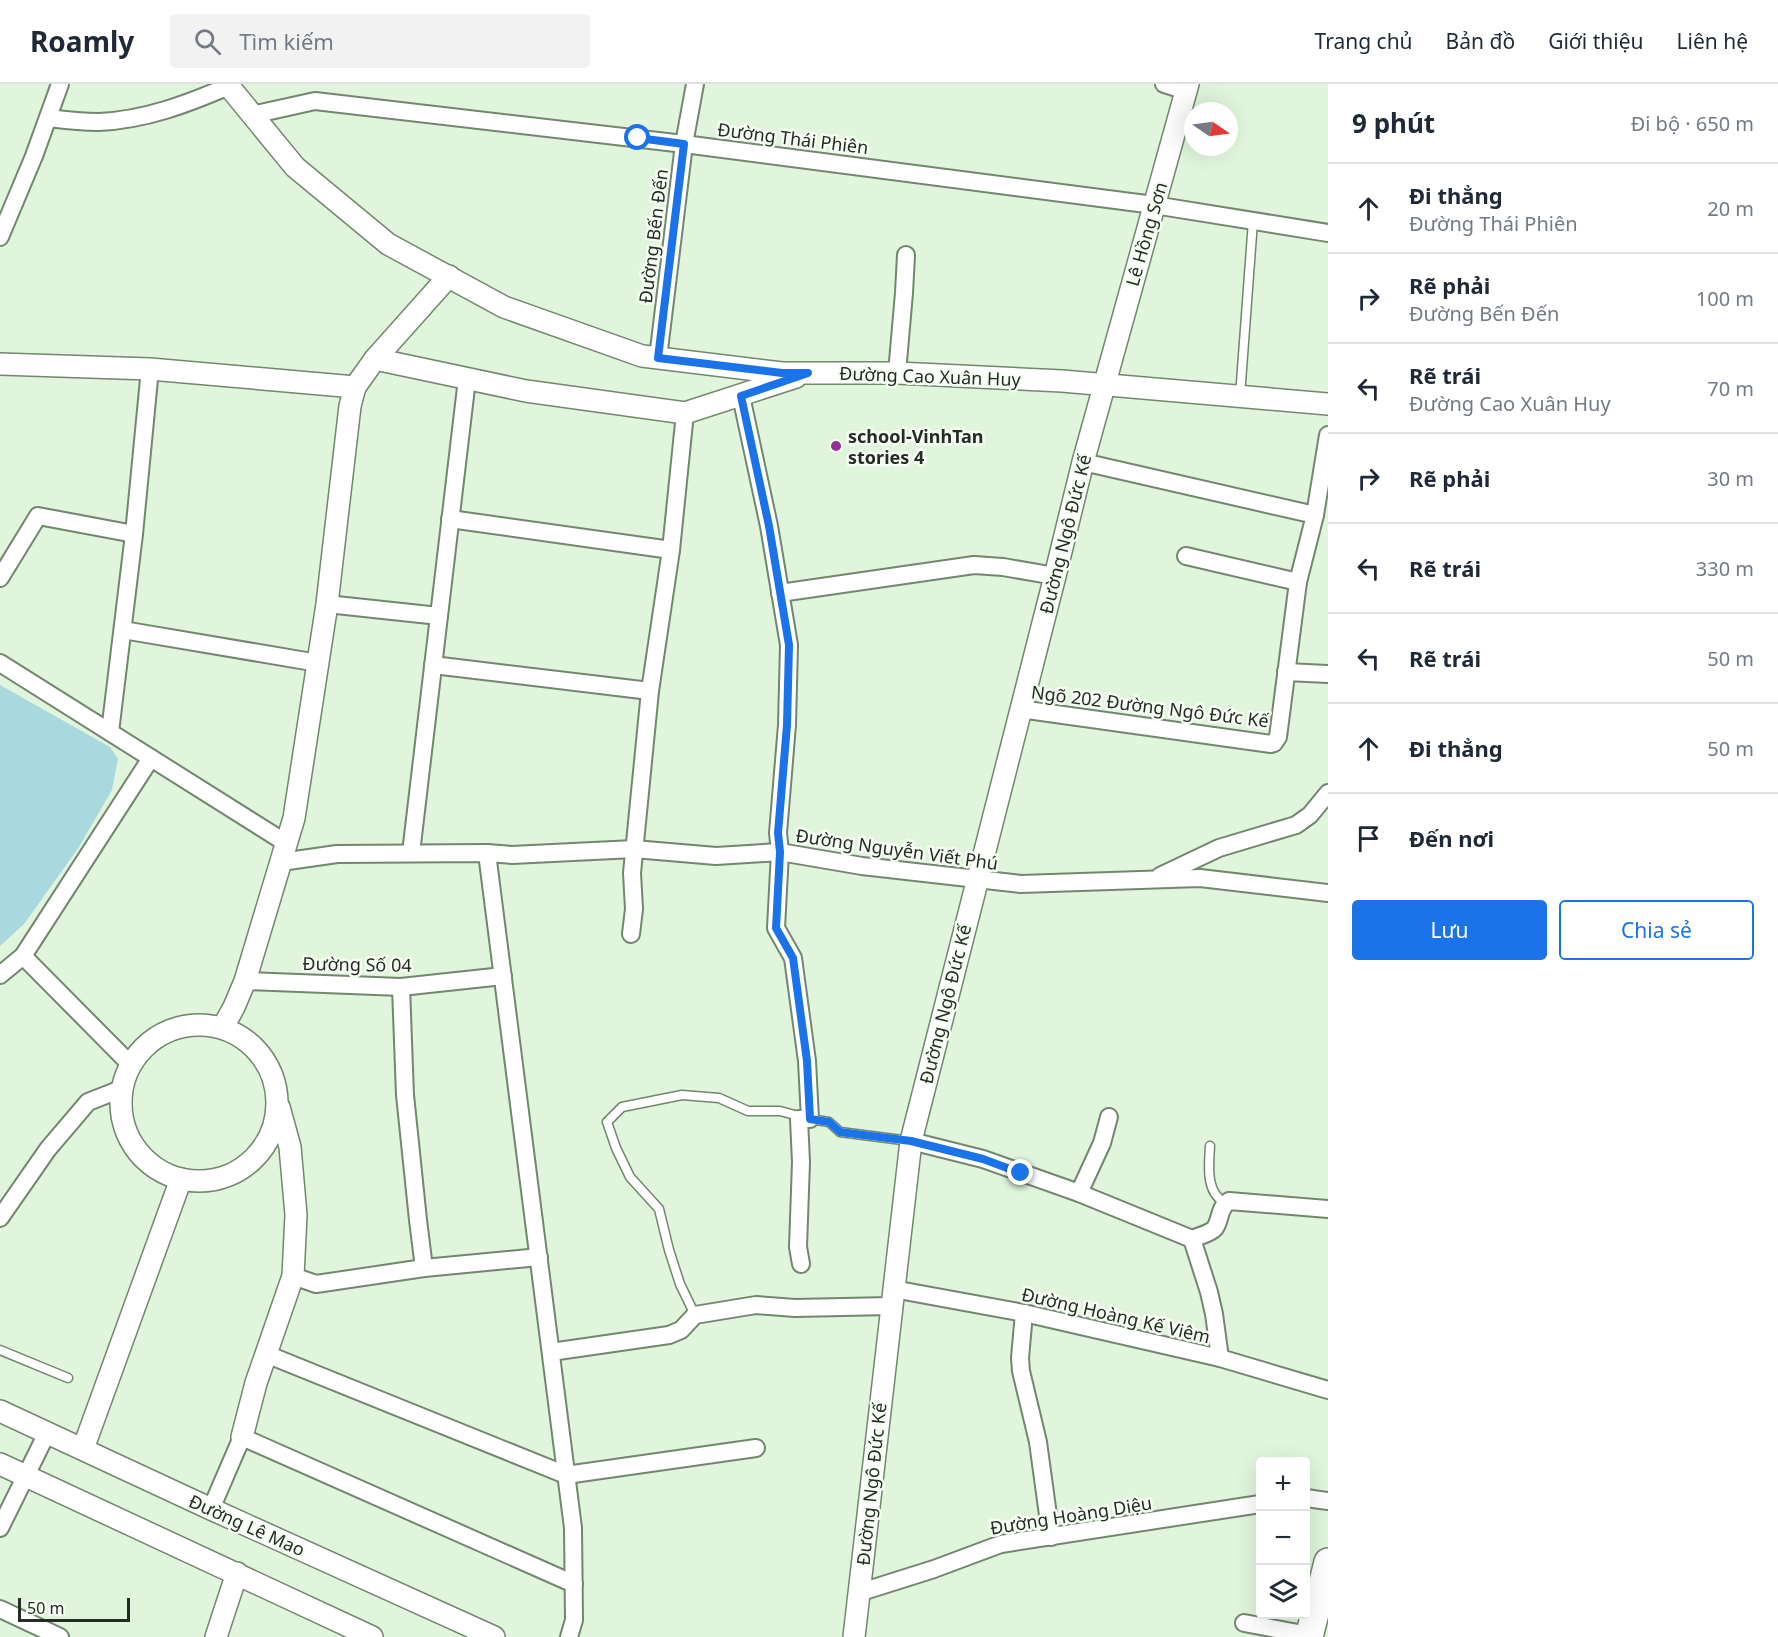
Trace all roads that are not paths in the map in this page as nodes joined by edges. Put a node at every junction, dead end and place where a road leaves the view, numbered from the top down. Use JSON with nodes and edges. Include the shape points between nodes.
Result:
{"nodes":[{"id":1,"x":60,"y":84,"type":"edge"},
{"id":2,"x":695,"y":84,"type":"edge"},
{"id":3,"x":1164,"y":84,"type":"edge"},
{"id":4,"x":228,"y":85,"type":"edge"},
{"id":5,"x":1187,"y":88,"type":"edge"},
{"id":6,"x":252,"y":115,"type":"junction"},
{"id":7,"x":48,"y":118,"type":"junction"},
{"id":8,"x":684,"y":144,"type":"junction"},
{"id":9,"x":1154,"y":205,"type":"junction"},
{"id":10,"x":1253,"y":221,"type":"junction"},
{"id":11,"x":1328,"y":233,"type":"edge"},
{"id":12,"x":0,"y":237,"type":"edge"},
{"id":13,"x":906,"y":255,"type":"dead end"},
{"id":14,"x":448,"y":276,"type":"junction"},
{"id":15,"x":658,"y":358,"type":"junction"},
{"id":16,"x":375,"y":359,"type":"junction"},
{"id":17,"x":0,"y":364,"type":"edge"},
{"id":18,"x":150,"y":369,"type":"junction"},
{"id":19,"x":808,"y":373,"type":"junction"},
{"id":20,"x":897,"y":373,"type":"junction"},
{"id":21,"x":467,"y":379,"type":"junction"},
{"id":22,"x":1103,"y":384,"type":"junction"},
{"id":23,"x":355,"y":387,"type":"junction"},
{"id":24,"x":741,"y":396,"type":"junction"},
{"id":25,"x":1240,"y":396,"type":"junction"},
{"id":26,"x":1328,"y":404,"type":"edge"},
{"id":27,"x":685,"y":413,"type":"junction"},
{"id":28,"x":1328,"y":435,"type":"edge"},
{"id":29,"x":1083,"y":462,"type":"junction"},
{"id":30,"x":1315,"y":515,"type":"junction"},
{"id":31,"x":450,"y":519,"type":"junction"},
{"id":32,"x":134,"y":534,"type":"junction"},
{"id":33,"x":671,"y":550,"type":"junction"},
{"id":34,"x":1186,"y":556,"type":"dead end"},
{"id":35,"x":1055,"y":576,"type":"junction"},
{"id":36,"x":0,"y":578,"type":"edge"},
{"id":37,"x":1298,"y":582,"type":"junction"},
{"id":38,"x":780,"y":593,"type":"junction"},
{"id":39,"x":327,"y":604,"type":"junction"},
{"id":40,"x":439,"y":616,"type":"junction"},
{"id":41,"x":123,"y":630,"type":"junction"},
{"id":42,"x":0,"y":663,"type":"edge"},
{"id":43,"x":318,"y":663,"type":"junction"},
{"id":44,"x":433,"y":665,"type":"junction"},
{"id":45,"x":1286,"y":672,"type":"junction"},
{"id":46,"x":1328,"y":674,"type":"edge"},
{"id":47,"x":650,"y":691,"type":"junction"},
{"id":48,"x":1020,"y":710,"type":"junction"},
{"id":49,"x":110,"y":732,"type":"junction"},
{"id":50,"x":151,"y":758,"type":"junction"},
{"id":51,"x":1328,"y":793,"type":"edge"},
{"id":52,"x":634,"y":849,"type":"junction"},
{"id":53,"x":284,"y":852,"type":"junction"},
{"id":54,"x":780,"y":852,"type":"junction"},
{"id":55,"x":411,"y":853,"type":"junction"},
{"id":56,"x":487,"y":853,"type":"junction"},
{"id":57,"x":1154,"y":878,"type":"junction"},
{"id":58,"x":977,"y":880,"type":"junction"},
{"id":59,"x":1328,"y":893,"type":"edge"},
{"id":60,"x":630,"y":934,"type":"dead end"},
{"id":61,"x":23,"y":957,"type":"junction"},
{"id":62,"x":0,"y":975,"type":"edge"},
{"id":63,"x":503,"y":976,"type":"junction"},
{"id":64,"x":245,"y":981,"type":"junction"},
{"id":65,"x":401,"y":987,"type":"junction"},
{"id":66,"x":223,"y":1027,"type":"junction"},
{"id":67,"x":130,"y":1064,"type":"junction"},
{"id":68,"x":121,"y":1089,"type":"junction"},
{"id":69,"x":278,"y":1103,"type":"junction"},
{"id":70,"x":1109,"y":1117,"type":"dead end"},
{"id":71,"x":810,"y":1119,"type":"junction"},
{"id":72,"x":911,"y":1141,"type":"junction"},
{"id":73,"x":1210,"y":1146,"type":"dead end"},
{"id":74,"x":181,"y":1179,"type":"junction"},
{"id":75,"x":1079,"y":1194,"type":"junction"},
{"id":76,"x":1225,"y":1203,"type":"junction"},
{"id":77,"x":1328,"y":1209,"type":"edge"},
{"id":78,"x":0,"y":1218,"type":"edge"},
{"id":79,"x":1192,"y":1239,"type":"junction"},
{"id":80,"x":539,"y":1257,"type":"junction"},
{"id":81,"x":801,"y":1264,"type":"dead end"},
{"id":82,"x":424,"y":1268,"type":"junction"},
{"id":83,"x":292,"y":1276,"type":"junction"},
{"id":84,"x":892,"y":1298,"type":"junction"},
{"id":85,"x":1024,"y":1313,"type":"junction"},
{"id":86,"x":695,"y":1315,"type":"junction"},
{"id":87,"x":0,"y":1350,"type":"edge"},
{"id":88,"x":551,"y":1352,"type":"junction"},
{"id":89,"x":266,"y":1354,"type":"junction"},
{"id":90,"x":1220,"y":1358,"type":"junction"},
{"id":91,"x":68,"y":1378,"type":"dead end"},
{"id":92,"x":1328,"y":1390,"type":"edge"},
{"id":93,"x":0,"y":1411,"type":"edge"},
{"id":94,"x":47,"y":1433,"type":"junction"},
{"id":95,"x":242,"y":1437,"type":"junction"},
{"id":96,"x":756,"y":1448,"type":"dead end"},
{"id":97,"x":82,"y":1449,"type":"junction"},
{"id":98,"x":0,"y":1464,"type":"edge"},
{"id":99,"x":566,"y":1475,"type":"junction"},
{"id":100,"x":26,"y":1476,"type":"junction"},
{"id":101,"x":1310,"y":1499,"type":"edge"},
{"id":102,"x":1328,"y":1501,"type":"edge"},
{"id":103,"x":1256,"y":1505,"type":"edge"},
{"id":104,"x":211,"y":1509,"type":"junction"},
{"id":105,"x":0,"y":1528,"type":"edge"},
{"id":106,"x":1052,"y":1537,"type":"junction"},
{"id":107,"x":1328,"y":1562,"type":"edge"},
{"id":108,"x":237,"y":1573,"type":"junction"},
{"id":109,"x":574,"y":1584,"type":"junction"},
{"id":110,"x":858,"y":1593,"type":"junction"},
{"id":111,"x":0,"y":1609,"type":"edge"},
{"id":112,"x":1244,"y":1623,"type":"dead end"},
{"id":113,"x":1309,"y":1636,"type":"edge"},
{"id":114,"x":60,"y":1637,"type":"edge"},
{"id":115,"x":216,"y":1637,"type":"edge"},
{"id":116,"x":372,"y":1637,"type":"edge"},
{"id":117,"x":494,"y":1637,"type":"edge"},
{"id":118,"x":569,"y":1637,"type":"edge"},
{"id":119,"x":854,"y":1637,"type":"edge"}],
"edges":[{"from":1,"to":7,"type":"street"},
{"from":2,"to":8,"type":"street","name":"Đường Bến Đến"},
{"from":3,"to":5,"type":"street"},
{"from":4,"to":6,"type":"street","name":"Đường Cao Xuân Huy"},
{"from":4,"to":7,"type":"street","via":[[186,105],[153,114],[97,122]]},
{"from":5,"to":9,"type":"street","name":"Lê Hồng Sơn"},
{"from":6,"to":8,"type":"street","name":"Đường Thái Phiên","via":[[315,101]]},
{"from":6,"to":14,"type":"street","name":"Đường Cao Xuân Huy","via":[[295,167],[388,244]]},
{"from":7,"to":12,"type":"street"},
{"from":8,"to":9,"type":"street","name":"Đường Thái Phiên"},
{"from":8,"to":15,"type":"street","name":"Đường Bến Đến"},
{"from":9,"to":10,"type":"street","name":"Đường Thái Phiên"},
{"from":9,"to":22,"type":"street","name":"Lê Hồng Sơn"},
{"from":10,"to":11,"type":"street","name":"Đường Thái Phiên"},
{"from":10,"to":25,"type":"lane"},
{"from":13,"to":20,"type":"street"},
{"from":14,"to":15,"type":"street","name":"Đường Cao Xuân Huy","via":[[504,307],[642,356]]},
{"from":14,"to":16,"type":"street"},
{"from":15,"to":19,"type":"street","name":"Đường Cao Xuân Huy"},
{"from":16,"to":21,"type":"street"},
{"from":16,"to":23,"type":"street"},
{"from":17,"to":18,"type":"street"},
{"from":18,"to":23,"type":"street"},
{"from":18,"to":32,"type":"street"},
{"from":19,"to":20,"type":"street","name":"Đường Cao Xuân Huy"},
{"from":19,"to":24,"type":"street"},
{"from":20,"to":22,"type":"street","name":"Đường Cao Xuân Huy"},
{"from":21,"to":27,"type":"street"},
{"from":21,"to":31,"type":"street"},
{"from":22,"to":25,"type":"street","name":"Đường Cao Xuân Huy"},
{"from":22,"to":29,"type":"street","name":"Đường Ngô Đức Kế"},
{"from":23,"to":39,"type":"street"},
{"from":24,"to":27,"type":"street"},
{"from":24,"to":38,"type":"street"},
{"from":25,"to":26,"type":"street","name":"Đường Cao Xuân Huy"},
{"from":27,"to":33,"type":"street"},
{"from":28,"to":30,"type":"street","name":"Ngõ 202 Đường Ngô Đức Kế"},
{"from":29,"to":30,"type":"street"},
{"from":29,"to":35,"type":"street","name":"Đường Ngô Đức Kế"},
{"from":30,"to":37,"type":"street","name":"Ngõ 202 Đường Ngô Đức Kế"},
{"from":31,"to":33,"type":"street"},
{"from":31,"to":40,"type":"street"},
{"from":32,"to":36,"type":"street","via":[[38,516]]},
{"from":32,"to":41,"type":"street"},
{"from":33,"to":47,"type":"street"},
{"from":34,"to":37,"type":"street"},
{"from":35,"to":38,"type":"street","via":[[974,565]]},
{"from":35,"to":48,"type":"street","name":"Đường Ngô Đức Kế"},
{"from":37,"to":45,"type":"street","name":"Ngõ 202 Đường Ngô Đức Kế"},
{"from":38,"to":54,"type":"street","via":[[789,645]]},
{"from":39,"to":40,"type":"street"},
{"from":39,"to":43,"type":"street"},
{"from":40,"to":44,"type":"street"},
{"from":41,"to":43,"type":"street"},
{"from":41,"to":49,"type":"street"},
{"from":42,"to":49,"type":"street"},
{"from":43,"to":53,"type":"street","via":[[294,819]]},
{"from":44,"to":47,"type":"street"},
{"from":44,"to":55,"type":"street"},
{"from":45,"to":46,"type":"street"},
{"from":45,"to":48,"type":"street","name":"Ngõ 202 Đường Ngô Đức Kế","via":[[1278,737],[1271,744]]},
{"from":47,"to":52,"type":"street"},
{"from":48,"to":58,"type":"street","name":"Đường Ngô Đức Kế"},
{"from":49,"to":50,"type":"street"},
{"from":50,"to":53,"type":"street"},
{"from":50,"to":61,"type":"street"},
{"from":51,"to":57,"type":"street","via":[[1296,825],[1219,848]]},
{"from":52,"to":54,"type":"street","name":"Đường Nguyễn Viết Phú","via":[[716,856]]},
{"from":52,"to":56,"type":"street","name":"Đường Nguyễn Viết Phú"},
{"from":52,"to":60,"type":"street"},
{"from":53,"to":55,"type":"street","name":"Đường Nguyễn Viết Phú"},
{"from":53,"to":64,"type":"street"},
{"from":54,"to":58,"type":"street","name":"Đường Nguyễn Viết Phú"},
{"from":54,"to":71,"type":"street","via":[[776,928],[793,958],[807,1061]]},
{"from":55,"to":56,"type":"street","name":"Đường Nguyễn Viết Phú"},
{"from":56,"to":63,"type":"street"},
{"from":57,"to":58,"type":"street","name":"Đường Nguyễn Viết Phú","via":[[1021,884]]},
{"from":57,"to":59,"type":"street","name":"Đường Nguyễn Viết Phú","via":[[1200,878]]},
{"from":58,"to":72,"type":"street","name":"Đường Ngô Đức Kế"},
{"from":61,"to":62,"type":"street"},
{"from":61,"to":67,"type":"street"},
{"from":63,"to":65,"type":"street","name":"Đường Số 04"},
{"from":63,"to":80,"type":"street"},
{"from":64,"to":65,"type":"street","name":"Đường Số 04"},
{"from":64,"to":66,"type":"street"},
{"from":65,"to":82,"type":"street","via":[[405,1095]]},
{"from":66,"to":67,"type":"street","via":[[196,1024],[170,1029],[148,1043]]},
{"from":66,"to":69,"type":"street","via":[[245,1038],[263,1056],[274,1079]]},
{"from":67,"to":68,"type":"street"},
{"from":68,"to":74,"type":"street","via":[[121,1116],[129,1141],[146,1162]]},
{"from":68,"to":78,"type":"street","via":[[88,1102],[48,1149]]},
{"from":69,"to":74,"type":"street","via":[[274,1128],[262,1151],[244,1168],[221,1179]]},
{"from":69,"to":83,"type":"street","via":[[290,1147],[296,1215]]},
{"from":70,"to":75,"type":"street","via":[[1099,1151]]},
{"from":71,"to":72,"type":"lane","via":[[829,1122],[840,1132]]},
{"from":71,"to":81,"type":"street","via":[[799,1119]]},
{"from":71,"to":86,"type":"lane","via":[[780,1110],[748,1111],[718,1098],[682,1095],[622,1107],[607,1122],[630,1177],[659,1209],[680,1284]]},
{"from":72,"to":75,"type":"street","via":[[983,1159]]},
{"from":72,"to":84,"type":"street","name":"Đường Ngô Đức Kế"},
{"from":73,"to":76,"type":"lane","via":[[1208,1175],[1214,1192]]},
{"from":74,"to":97,"type":"street"},
{"from":75,"to":79,"type":"street"},
{"from":76,"to":77,"type":"street"},
{"from":76,"to":79,"type":"street","via":[[1215,1228]]},
{"from":79,"to":90,"type":"street","via":[[1209,1292]]},
{"from":80,"to":82,"type":"street"},
{"from":80,"to":88,"type":"street"},
{"from":82,"to":83,"type":"street","via":[[316,1284]]},
{"from":83,"to":89,"type":"street"},
{"from":84,"to":85,"type":"street","name":"Đường Hoàng Kế Viêm"},
{"from":84,"to":86,"type":"street","name":"Đường Hoàng Kế Viêm","via":[[795,1308],[756,1305]]},
{"from":84,"to":110,"type":"street","name":"Đường Ngô Đức Kế"},
{"from":85,"to":90,"type":"street","name":"Đường Hoàng Kế Viêm"},
{"from":85,"to":106,"type":"street","via":[[1021,1365],[1038,1442]]},
{"from":86,"to":88,"type":"street","via":[[681,1330],[669,1335]]},
{"from":87,"to":91,"type":"lane"},
{"from":88,"to":99,"type":"street"},
{"from":89,"to":95,"type":"street"},
{"from":89,"to":99,"type":"street"},
{"from":90,"to":92,"type":"street","name":"Đường Hoàng Kế Viêm"},
{"from":93,"to":94,"type":"street","name":"Đường Lê Mao"},
{"from":94,"to":97,"type":"street","name":"Đường Lê Mao"},
{"from":94,"to":100,"type":"street"},
{"from":95,"to":104,"type":"street"},
{"from":95,"to":109,"type":"street"},
{"from":96,"to":99,"type":"street"},
{"from":97,"to":104,"type":"street","name":"Đường Lê Mao"},
{"from":98,"to":100,"type":"street"},
{"from":99,"to":109,"type":"street","via":[[573,1528]]},
{"from":100,"to":105,"type":"street"},
{"from":100,"to":108,"type":"street"},
{"from":101,"to":102,"type":"street"},
{"from":103,"to":106,"type":"street","name":"Đường Hoàng Diệu"},
{"from":104,"to":117,"type":"street","name":"Đường Lê Mao"},
{"from":106,"to":110,"type":"street","name":"Đường Hoàng Diệu","via":[[990,1547]]},
{"from":107,"to":113,"type":"main road"},
{"from":108,"to":115,"type":"street"},
{"from":108,"to":116,"type":"street"},
{"from":109,"to":118,"type":"street","via":[[574,1620]]},
{"from":110,"to":119,"type":"street","name":"Đường Ngô Đức Kế"},
{"from":111,"to":114,"type":"street"},
{"from":112,"to":113,"type":"street"}]}
